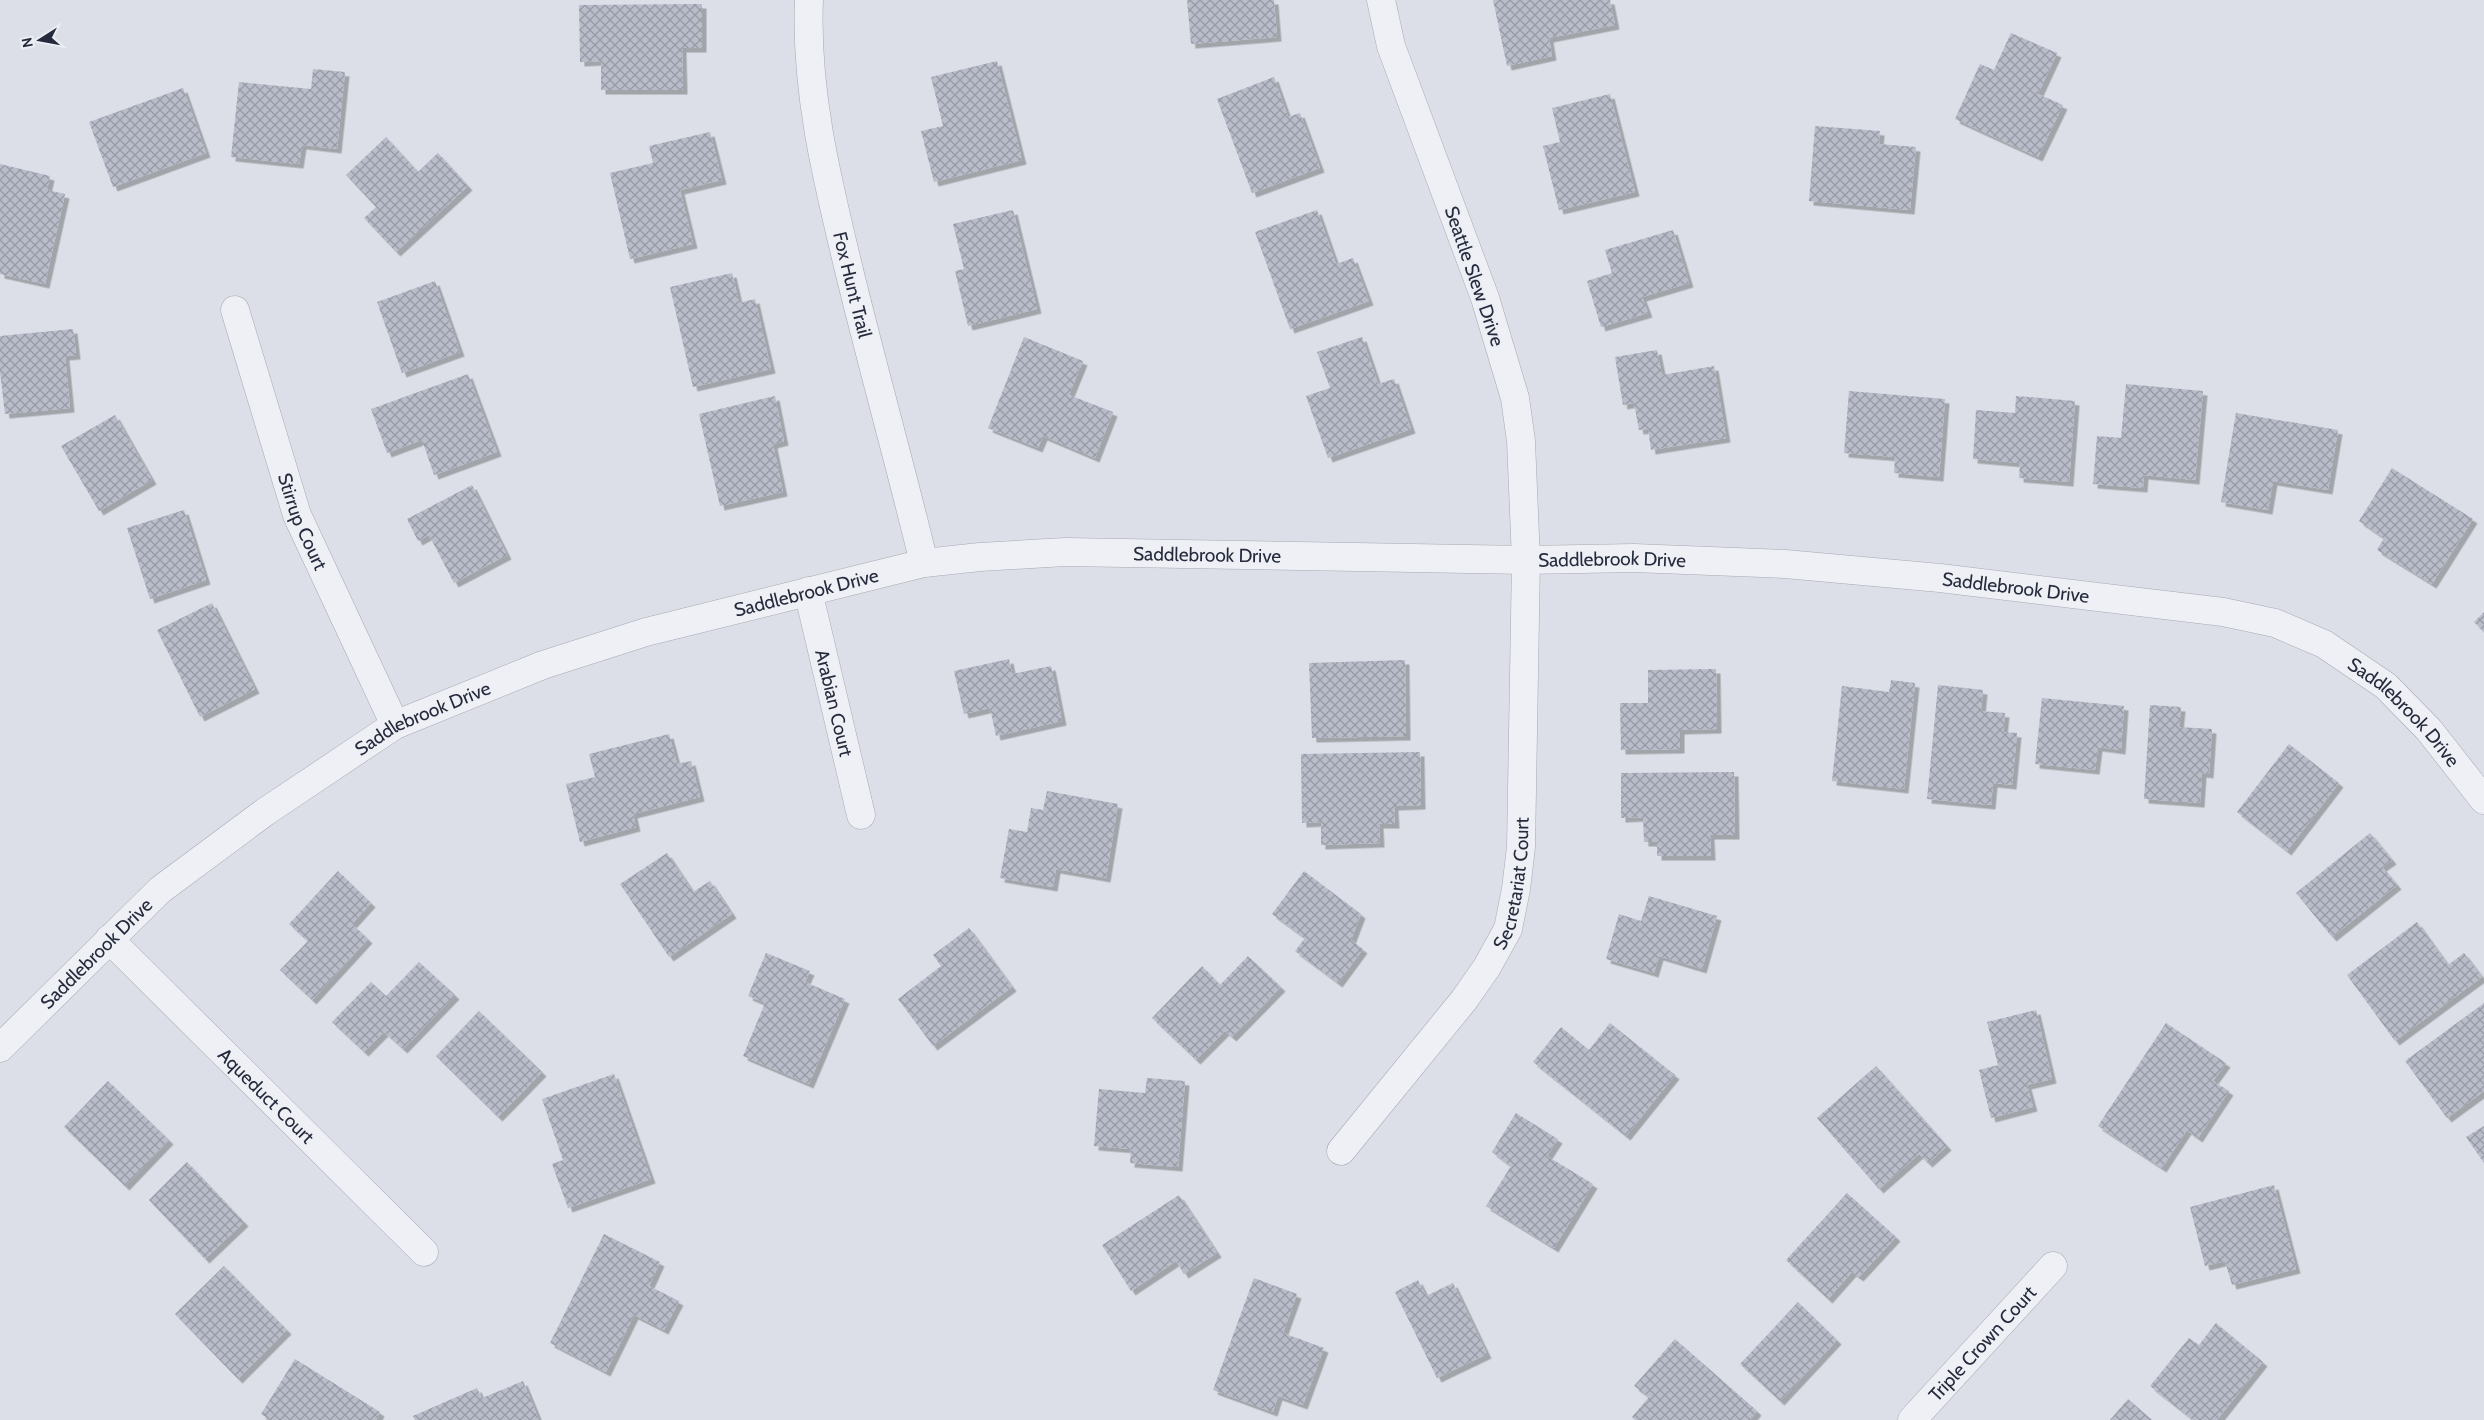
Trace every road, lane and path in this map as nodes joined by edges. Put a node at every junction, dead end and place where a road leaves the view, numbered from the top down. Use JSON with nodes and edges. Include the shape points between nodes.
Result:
{"nodes":[{"id":1,"x":809,"y":0,"type":"edge"},
{"id":2,"x":1381,"y":0,"type":"edge"},
{"id":3,"x":235,"y":310,"type":"dead end"},
{"id":4,"x":1526,"y":560,"type":"junction"},
{"id":5,"x":924,"y":564,"type":"junction"},
{"id":6,"x":808,"y":591,"type":"junction"},
{"id":7,"x":395,"y":725,"type":"junction"},
{"id":8,"x":2484,"y":800,"type":"edge"},
{"id":9,"x":862,"y":815,"type":"dead end"},
{"id":10,"x":110,"y":939,"type":"junction"},
{"id":11,"x":0,"y":1048,"type":"edge"},
{"id":12,"x":1341,"y":1151,"type":"dead end"},
{"id":13,"x":424,"y":1252,"type":"dead end"},
{"id":14,"x":2053,"y":1266,"type":"dead end"},
{"id":15,"x":1912,"y":1420,"type":"edge"}],
"edges":[{"from":1,"to":5,"type":"street","name":"Fox Hunt Trail","via":[[808,31],[814,96],[827,178]]},
{"from":2,"to":4,"type":"street","name":"Seattle Slew Drive","via":[[1391,46],[1485,298],[1515,398],[1521,442]]},
{"from":3,"to":7,"type":"street","name":"Stirrup Court","via":[[297,515]]},
{"from":4,"to":5,"type":"street","name":"Saddlebrook Drive","via":[[1065,552]]},
{"from":4,"to":8,"type":"street","name":"Saddlebrook Drive","via":[[1634,558],[1785,564],[2149,602],[2275,623],[2324,644],[2386,686],[2429,730]]},
{"from":4,"to":12,"type":"street","name":"Secretariat Court","via":[[1521,847],[1508,929],[1464,1000]]},
{"from":5,"to":6,"type":"street","name":"Saddlebrook Drive"},
{"from":6,"to":7,"type":"street","name":"Saddlebrook Drive","via":[[646,632],[543,665]]},
{"from":6,"to":9,"type":"street","name":"Arabian Court"},
{"from":7,"to":10,"type":"street","name":"Saddlebrook Drive","via":[[265,812],[160,890]]},
{"from":10,"to":11,"type":"street","name":"Saddlebrook Drive"},
{"from":10,"to":13,"type":"street","name":"Aqueduct Court"},
{"from":14,"to":15,"type":"street","name":"Triple Crown Court"}]}
